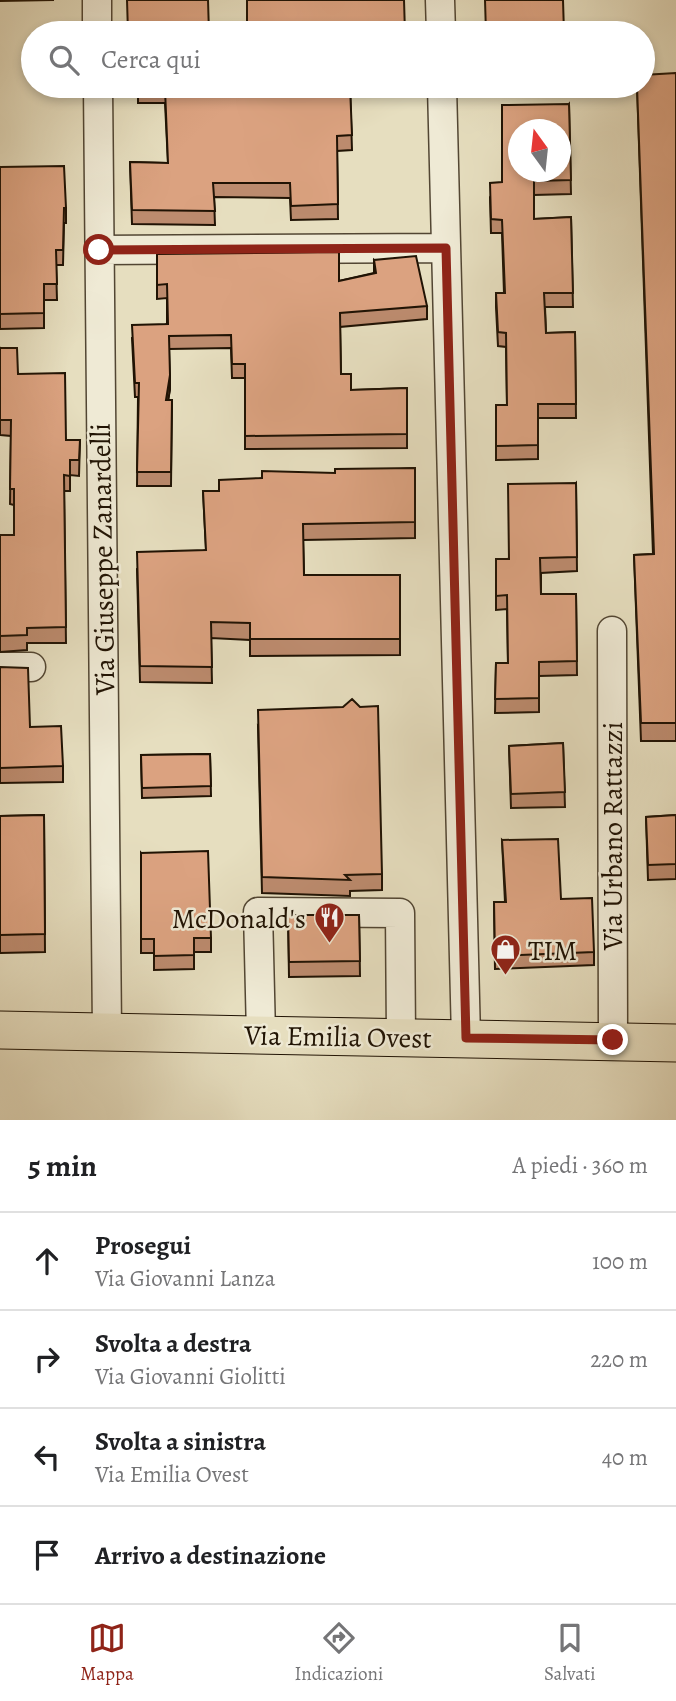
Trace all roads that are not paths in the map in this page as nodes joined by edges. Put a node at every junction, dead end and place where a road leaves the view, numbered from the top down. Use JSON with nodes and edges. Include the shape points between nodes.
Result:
{"nodes":[{"id":1,"x":97,"y":0,"type":"edge"},
{"id":2,"x":440,"y":0,"type":"edge"},
{"id":3,"x":97,"y":21,"type":"edge"},
{"id":4,"x":441,"y":21,"type":"edge"},
{"id":5,"x":98,"y":98,"type":"edge"},
{"id":6,"x":442,"y":98,"type":"edge"},
{"id":7,"x":446,"y":248,"type":"junction"},
{"id":8,"x":99,"y":250,"type":"junction"},
{"id":9,"x":612,"y":631,"type":"dead end"},
{"id":10,"x":0,"y":667,"type":"edge"},
{"id":11,"x":31,"y":667,"type":"edge"},
{"id":12,"x":0,"y":1030,"type":"edge"},
{"id":13,"x":107,"y":1032,"type":"junction"},
{"id":14,"x":261,"y":1034,"type":"junction"},
{"id":15,"x":401,"y":1036,"type":"junction"},
{"id":16,"x":466,"y":1038,"type":"junction"},
{"id":17,"x":613,"y":1040,"type":"junction"},
{"id":18,"x":676,"y":1043,"type":"edge"}],
"edges":[{"from":1,"to":3,"type":"street"},
{"from":2,"to":4,"type":"street"},
{"from":5,"to":8,"type":"street","name":"Via Giuseppe Zanardelli"},
{"from":6,"to":7,"type":"street"},
{"from":7,"to":8,"type":"street"},
{"from":7,"to":16,"type":"street"},
{"from":8,"to":13,"type":"street","name":"Via Giuseppe Zanardelli"},
{"from":9,"to":17,"type":"street","name":"Via Urbano Rattazzi"},
{"from":10,"to":11,"type":"street"},
{"from":12,"to":13,"type":"main road","name":"Via Emilia Ovest"},
{"from":13,"to":14,"type":"main road","name":"Via Emilia Ovest"},
{"from":14,"to":15,"type":"main road","name":"Via Emilia Ovest"},
{"from":14,"to":15,"type":"street","via":[[258,912],[400,913]]},
{"from":15,"to":16,"type":"main road","name":"Via Emilia Ovest"},
{"from":16,"to":17,"type":"main road","name":"Via Emilia Ovest"},
{"from":17,"to":18,"type":"main road","name":"Via Emilia Ovest"}]}
